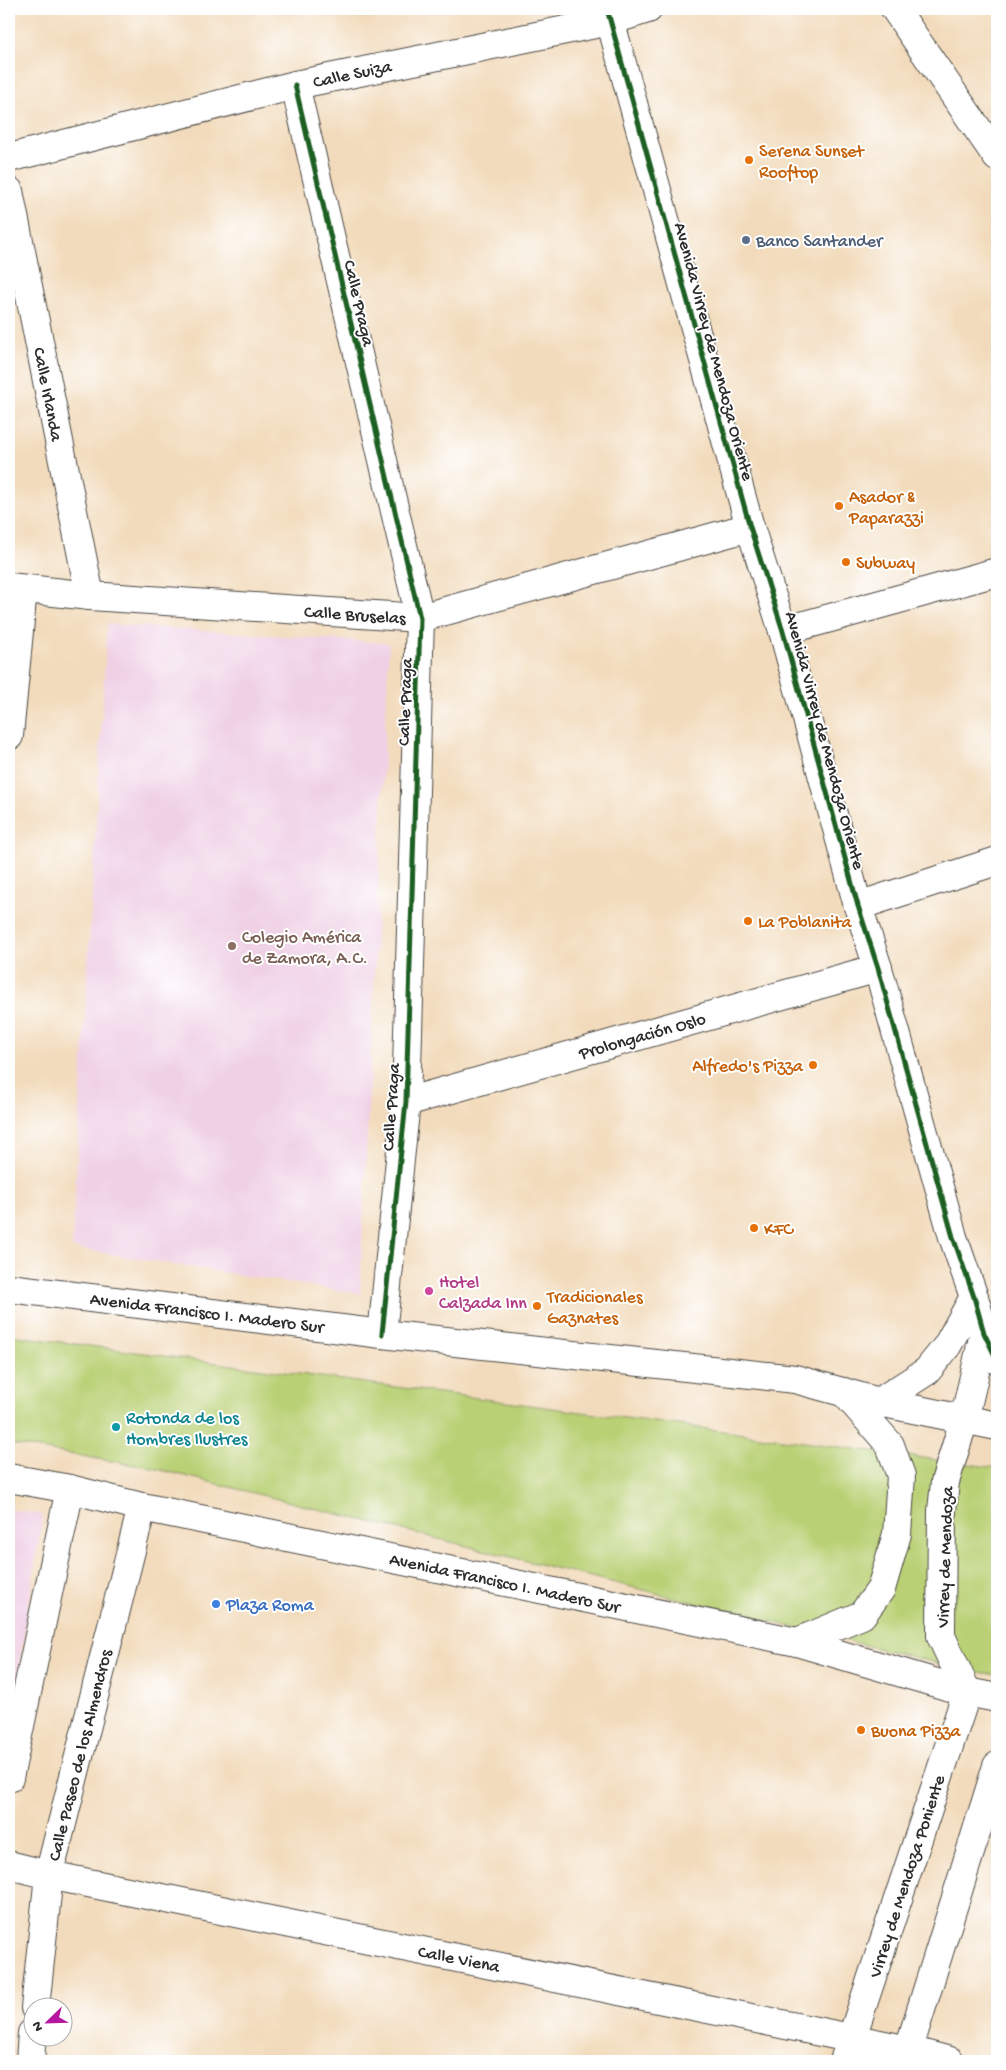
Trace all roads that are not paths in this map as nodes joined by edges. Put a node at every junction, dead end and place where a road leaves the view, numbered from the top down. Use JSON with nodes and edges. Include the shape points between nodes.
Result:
{"nodes":[{"id":1,"x":648,"y":9,"type":"edge"},
{"id":2,"x":895,"y":9,"type":"edge"},
{"id":3,"x":608,"y":15,"type":"edge"},
{"id":4,"x":295,"y":85,"type":"junction"},
{"id":5,"x":997,"y":157,"type":"edge"},
{"id":6,"x":9,"y":158,"type":"edge"},
{"id":7,"x":9,"y":191,"type":"edge"},
{"id":8,"x":750,"y":526,"type":"junction"},
{"id":9,"x":997,"y":572,"type":"edge"},
{"id":10,"x":16,"y":588,"type":"edge"},
{"id":11,"x":90,"y":596,"type":"junction"},
{"id":12,"x":420,"y":618,"type":"junction"},
{"id":13,"x":783,"y":631,"type":"junction"},
{"id":14,"x":9,"y":736,"type":"edge"},
{"id":15,"x":997,"y":861,"type":"edge"},
{"id":16,"x":858,"y":906,"type":"junction"},
{"id":17,"x":878,"y":968,"type":"junction"},
{"id":18,"x":406,"y":1102,"type":"junction"},
{"id":19,"x":9,"y":1288,"type":"edge"},
{"id":20,"x":974,"y":1297,"type":"junction"},
{"id":21,"x":984,"y":1333,"type":"junction"},
{"id":22,"x":382,"y":1334,"type":"junction"},
{"id":23,"x":997,"y":1360,"type":"edge"},
{"id":24,"x":844,"y":1392,"type":"junction"},
{"id":25,"x":878,"y":1402,"type":"junction"},
{"id":26,"x":964,"y":1420,"type":"junction"},
{"id":27,"x":997,"y":1426,"type":"edge"},
{"id":28,"x":9,"y":1478,"type":"edge"},
{"id":29,"x":70,"y":1489,"type":"junction"},
{"id":30,"x":142,"y":1507,"type":"junction"},
{"id":31,"x":797,"y":1642,"type":"junction"},
{"id":32,"x":967,"y":1692,"type":"junction"},
{"id":33,"x":997,"y":1698,"type":"edge"},
{"id":34,"x":997,"y":1766,"type":"edge"},
{"id":35,"x":9,"y":1778,"type":"edge"},
{"id":36,"x":9,"y":1865,"type":"edge"},
{"id":37,"x":49,"y":1875,"type":"junction"},
{"id":38,"x":36,"y":1998,"type":"edge"},
{"id":39,"x":31,"y":2048,"type":"edge"},
{"id":40,"x":848,"y":2050,"type":"edge"},
{"id":41,"x":907,"y":2055,"type":"edge"},
{"id":42,"x":30,"y":2061,"type":"edge"},
{"id":43,"x":950,"y":2061,"type":"edge"}],
"edges":[{"from":1,"to":3,"type":"street","name":"Calle Suiza"},
{"from":2,"to":5,"type":"street"},
{"from":3,"to":4,"type":"street","name":"Calle Suiza"},
{"from":3,"to":8,"type":"street","name":"Avenida Virrey de Mendoza Oriente"},
{"from":4,"to":6,"type":"street","name":"Calle Suiza"},
{"from":4,"to":12,"type":"street","name":"Calle Praga"},
{"from":7,"to":11,"type":"street","name":"Calle Irlanda"},
{"from":8,"to":12,"type":"street","name":"Calle Bruselas"},
{"from":8,"to":13,"type":"street","name":"Avenida Virrey de Mendoza Oriente"},
{"from":9,"to":13,"type":"street"},
{"from":10,"to":11,"type":"street","name":"Calle Bruselas"},
{"from":10,"to":14,"type":"street"},
{"from":11,"to":12,"type":"street","name":"Calle Bruselas"},
{"from":12,"to":18,"type":"street","name":"Calle Praga"},
{"from":13,"to":16,"type":"street","name":"Avenida Virrey de Mendoza Oriente"},
{"from":15,"to":16,"type":"street"},
{"from":16,"to":17,"type":"street","name":"Avenida Virrey de Mendoza Oriente"},
{"from":17,"to":18,"type":"street","name":"Prolongación Oslo"},
{"from":17,"to":20,"type":"street","name":"Avenida Virrey de Mendoza Oriente"},
{"from":18,"to":22,"type":"street","name":"Calle Praga"},
{"from":19,"to":22,"type":"street","name":"Avenida Francisco I. Madero Sur"},
{"from":20,"to":21,"type":"street","name":"Avenida Virrey de Mendoza Oriente"},
{"from":20,"to":25,"type":"street","via":[[947,1346],[928,1370]]},
{"from":21,"to":23,"type":"street","name":"Avenida Virrey de Mendoza Oriente"},
{"from":21,"to":26,"type":"street","name":"Avenida Virrey de Mendoza Oriente"},
{"from":22,"to":24,"type":"street","name":"Avenida Francisco I. Madero Sur","via":[[796,1379]]},
{"from":24,"to":25,"type":"street","name":"Avenida Francisco I. Madero Sur"},
{"from":24,"to":31,"type":"street","via":[[890,1445],[901,1476],[897,1534],[881,1589],[862,1616]]},
{"from":25,"to":26,"type":"street","name":"Avenida Francisco I. Madero Sur"},
{"from":26,"to":27,"type":"street","name":"Avenida Francisco I. Madero Sur"},
{"from":26,"to":32,"type":"street","name":"Virrey de Mendoza","via":[[945,1482],[941,1636]]},
{"from":28,"to":29,"type":"street","name":"Avenida Francisco I. Madero Sur"},
{"from":29,"to":30,"type":"street","name":"Avenida Francisco I. Madero Sur"},
{"from":29,"to":35,"type":"street"},
{"from":30,"to":31,"type":"street","name":"Avenida Francisco I. Madero Sur"},
{"from":30,"to":37,"type":"street","name":"Calle Paseo de los Almendros"},
{"from":31,"to":32,"type":"street","name":"Avenida Francisco I. Madero Sur"},
{"from":32,"to":33,"type":"street","name":"Avenida Francisco I. Madero Sur"},
{"from":32,"to":40,"type":"street","name":"Virrey de Mendoza Poniente"},
{"from":34,"to":41,"type":"street"},
{"from":36,"to":37,"type":"street","name":"Calle Viena"},
{"from":37,"to":38,"type":"street","name":"Calle Paseo de los Almendros"},
{"from":37,"to":40,"type":"street","name":"Calle Viena"},
{"from":39,"to":42,"type":"street"},
{"from":40,"to":41,"type":"street","name":"Calle Viena"},
{"from":41,"to":43,"type":"street","name":"Calle Viena"}]}
